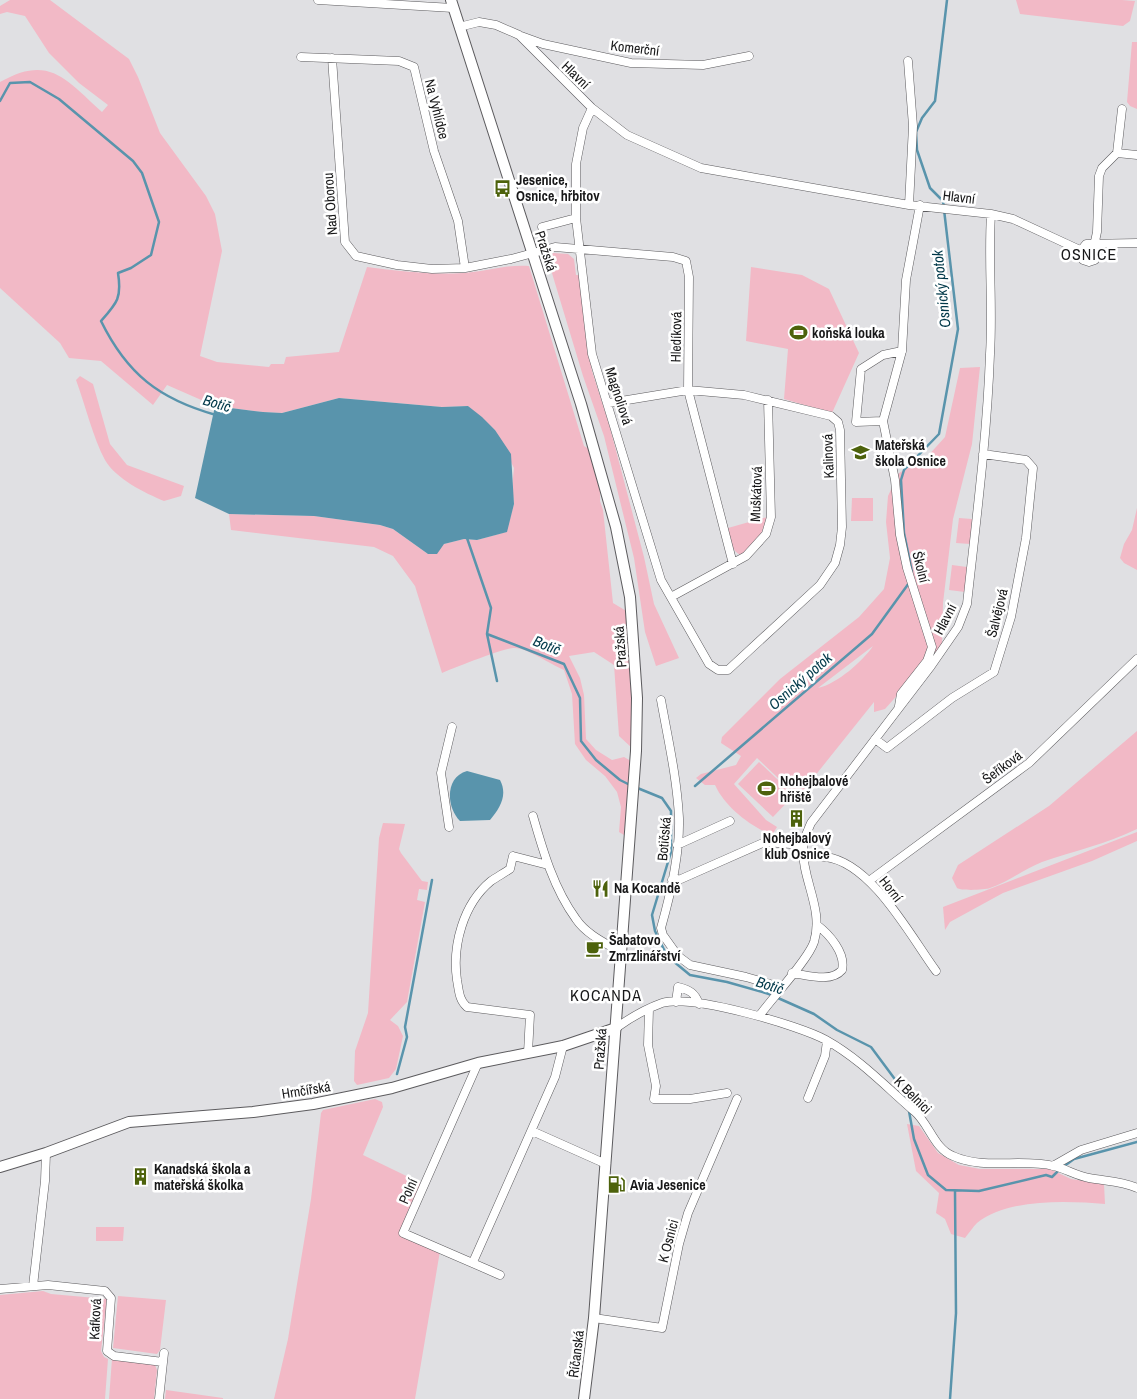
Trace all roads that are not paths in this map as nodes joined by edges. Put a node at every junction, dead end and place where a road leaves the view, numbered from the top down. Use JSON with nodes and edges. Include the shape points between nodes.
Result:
{"nodes":[{"id":1,"x":318,"y":0,"type":"edge"},
{"id":2,"x":413,"y":3,"type":"edge"},
{"id":3,"x":452,"y":4,"type":"edge"},
{"id":4,"x":459,"y":27,"type":"junction"},
{"id":5,"x":519,"y":35,"type":"junction"},
{"id":6,"x":749,"y":56,"type":"dead end"},
{"id":7,"x":300,"y":57,"type":"dead end"},
{"id":8,"x":332,"y":58,"type":"junction"},
{"id":9,"x":908,"y":60,"type":"dead end"},
{"id":10,"x":592,"y":108,"type":"junction"},
{"id":11,"x":1122,"y":109,"type":"dead end"},
{"id":12,"x":1117,"y":153,"type":"junction"},
{"id":13,"x":1137,"y":155,"type":"edge"},
{"id":14,"x":909,"y":205,"type":"junction"},
{"id":15,"x":920,"y":205,"type":"junction"},
{"id":16,"x":991,"y":214,"type":"junction"},
{"id":17,"x":576,"y":218,"type":"junction"},
{"id":18,"x":542,"y":227,"type":"dead end"},
{"id":19,"x":1137,"y":243,"type":"edge"},
{"id":20,"x":1094,"y":246,"type":"junction"},
{"id":21,"x":580,"y":248,"type":"junction"},
{"id":22,"x":1080,"y":250,"type":"junction"},
{"id":23,"x":532,"y":253,"type":"junction"},
{"id":24,"x":465,"y":268,"type":"junction"},
{"id":25,"x":902,"y":351,"type":"junction"},
{"id":26,"x":688,"y":390,"type":"junction"},
{"id":27,"x":768,"y":400,"type":"junction"},
{"id":28,"x":609,"y":403,"type":"junction"},
{"id":29,"x":883,"y":421,"type":"junction"},
{"id":30,"x":984,"y":454,"type":"junction"},
{"id":31,"x":733,"y":564,"type":"junction"},
{"id":32,"x":671,"y":597,"type":"junction"},
{"id":33,"x":1136,"y":662,"type":"edge"},
{"id":34,"x":718,"y":670,"type":"joint"},
{"id":35,"x":661,"y":700,"type":"dead end"},
{"id":36,"x":898,"y":708,"type":"junction"},
{"id":37,"x":452,"y":727,"type":"dead end"},
{"id":38,"x":875,"y":739,"type":"junction"},
{"id":39,"x":532,"y":816,"type":"dead end"},
{"id":40,"x":730,"y":821,"type":"dead end"},
{"id":41,"x":450,"y":827,"type":"dead end"},
{"id":42,"x":677,"y":845,"type":"junction"},
{"id":43,"x":803,"y":846,"type":"junction"},
{"id":44,"x":803,"y":858,"type":"junction"},
{"id":45,"x":548,"y":865,"type":"junction"},
{"id":46,"x":672,"y":880,"type":"junction"},
{"id":47,"x":869,"y":881,"type":"junction"},
{"id":48,"x":817,"y":925,"type":"junction"},
{"id":49,"x":620,"y":951,"type":"junction"},
{"id":50,"x":936,"y":971,"type":"dead end"},
{"id":51,"x":792,"y":972,"type":"junction"},
{"id":52,"x":778,"y":990,"type":"junction"},
{"id":53,"x":676,"y":1002,"type":"junction"},
{"id":54,"x":699,"y":1004,"type":"junction"},
{"id":55,"x":650,"y":1009,"type":"junction"},
{"id":56,"x":760,"y":1015,"type":"junction"},
{"id":57,"x":616,"y":1028,"type":"junction"},
{"id":58,"x":827,"y":1041,"type":"junction"},
{"id":59,"x":563,"y":1046,"type":"junction"},
{"id":60,"x":528,"y":1053,"type":"junction"},
{"id":61,"x":478,"y":1063,"type":"junction"},
{"id":62,"x":727,"y":1093,"type":"dead end"},
{"id":63,"x":808,"y":1098,"type":"dead end"},
{"id":64,"x":737,"y":1099,"type":"dead end"},
{"id":65,"x":532,"y":1131,"type":"junction"},
{"id":66,"x":1137,"y":1133,"type":"edge"},
{"id":67,"x":46,"y":1153,"type":"junction"},
{"id":68,"x":606,"y":1164,"type":"junction"},
{"id":69,"x":0,"y":1167,"type":"edge"},
{"id":70,"x":1057,"y":1168,"type":"junction"},
{"id":71,"x":1137,"y":1188,"type":"edge"},
{"id":72,"x":473,"y":1262,"type":"junction"},
{"id":73,"x":500,"y":1275,"type":"dead end"},
{"id":74,"x":33,"y":1286,"type":"junction"},
{"id":75,"x":0,"y":1289,"type":"edge"},
{"id":76,"x":594,"y":1318,"type":"junction"},
{"id":77,"x":164,"y":1353,"type":"dead end"},
{"id":78,"x":163,"y":1362,"type":"junction"},
{"id":79,"x":584,"y":1396,"type":"edge"},
{"id":80,"x":159,"y":1399,"type":"edge"}],
"edges":[{"from":1,"to":2,"type":"street"},
{"from":2,"to":3,"type":"street"},
{"from":3,"to":4,"type":"main road","name":"Pražská"},
{"from":4,"to":5,"type":"street","name":"Hlavní","via":[[479,22]]},
{"from":4,"to":23,"type":"main road","name":"Pražská"},
{"from":5,"to":6,"type":"street","name":"Komerční","via":[[543,44],[631,63],[703,65]]},
{"from":5,"to":10,"type":"street","name":"Hlavní"},
{"from":7,"to":8,"type":"street","name":"Na Vyhlídce"},
{"from":8,"to":24,"type":"street","name":"Na Vyhlídce","via":[[398,61],[414,67],[434,151],[458,221]]},
{"from":8,"to":24,"type":"street","name":"Nad Oborou","via":[[345,242],[350,250],[361,258],[397,265]]},
{"from":9,"to":14,"type":"street","via":[[913,126]]},
{"from":10,"to":14,"type":"street","name":"Hlavní","via":[[627,135],[701,168]]},
{"from":10,"to":17,"type":"street","name":"Magnoliová","via":[[583,128],[576,164]]},
{"from":11,"to":12,"type":"street"},
{"from":12,"to":13,"type":"street"},
{"from":12,"to":20,"type":"street","via":[[1102,168],[1099,176]]},
{"from":14,"to":15,"type":"street","name":"Hlavní"},
{"from":15,"to":16,"type":"street","name":"Hlavní"},
{"from":15,"to":25,"type":"street","name":"Školní","via":[[906,280]]},
{"from":16,"to":22,"type":"street","via":[[1013,219]]},
{"from":16,"to":30,"type":"street","name":"Hlavní","via":[[990,352]]},
{"from":17,"to":18,"type":"street"},
{"from":17,"to":21,"type":"street","name":"Magnoliová"},
{"from":19,"to":20,"type":"street"},
{"from":20,"to":22,"type":"street","via":[[1086,244]]},
{"from":20,"to":22,"type":"street","via":[[1098,254],[1092,261],[1083,260]]},
{"from":21,"to":23,"type":"street","name":"Hledíková","via":[[555,247]]},
{"from":21,"to":26,"type":"street","name":"Hledíková","via":[[686,261],[689,277]]},
{"from":21,"to":28,"type":"street","name":"Magnoliová","via":[[592,354]]},
{"from":23,"to":24,"type":"street","name":"Nad Oborou"},
{"from":23,"to":49,"type":"main road","name":"Pražská","via":[[603,478],[630,597],[637,698],[634,781]]},
{"from":25,"to":29,"type":"street","name":"Školní"},
{"from":25,"to":29,"type":"street","via":[[883,354],[861,369],[856,422]]},
{"from":26,"to":27,"type":"street","name":"Kalinová"},
{"from":26,"to":28,"type":"street","name":"Kalinová"},
{"from":26,"to":31,"type":"street","name":"Hledíková"},
{"from":27,"to":31,"type":"street","name":"Muškátová","via":[[771,517],[758,546]]},
{"from":27,"to":34,"type":"street","name":"Kalinová","via":[[831,416],[838,422],[840,545],[835,562],[820,585],[732,667]]},
{"from":28,"to":32,"type":"street","name":"Magnoliová","via":[[661,580]]},
{"from":29,"to":36,"type":"street","name":"Školní","via":[[907,568],[932,647],[928,661],[902,694]]},
{"from":30,"to":36,"type":"street","name":"Hlavní","via":[[967,604],[958,627]]},
{"from":30,"to":38,"type":"street","name":"Šalvějová","via":[[1026,460],[1033,468],[1026,538],[1011,616],[994,672],[952,698],[887,748]]},
{"from":31,"to":32,"type":"street","name":"Muškátová"},
{"from":32,"to":34,"type":"street","name":"Magnoliová","via":[[709,664]]},
{"from":33,"to":47,"type":"street","name":"Šeříková","via":[[1029,763]]},
{"from":35,"to":42,"type":"street","name":"Botičská","via":[[677,793]]},
{"from":36,"to":38,"type":"street"},
{"from":37,"to":41,"type":"street","via":[[441,774]]},
{"from":38,"to":43,"type":"street","via":[[811,823]]},
{"from":39,"to":45,"type":"street"},
{"from":40,"to":42,"type":"street"},
{"from":42,"to":46,"type":"street","name":"Botičská"},
{"from":43,"to":44,"type":"street"},
{"from":43,"to":46,"type":"street","via":[[766,842]]},
{"from":44,"to":47,"type":"street","name":"Horní","via":[[835,859]]},
{"from":44,"to":48,"type":"street"},
{"from":45,"to":49,"type":"street","via":[[576,920],[596,938]]},
{"from":45,"to":60,"type":"street","via":[[513,856],[510,869],[490,882],[473,903],[457,937],[456,972],[460,1001],[468,1008],[530,1015]]},
{"from":46,"to":52,"type":"street","name":"Botičská","via":[[661,931],[682,960],[698,968],[739,975]]},
{"from":47,"to":50,"type":"street","name":"Horní"},
{"from":48,"to":51,"type":"street","via":[[811,950]]},
{"from":48,"to":51,"type":"street","via":[[838,950],[842,970],[831,976],[816,977]]},
{"from":49,"to":57,"type":"main road","name":"Pražská"},
{"from":51,"to":52,"type":"street"},
{"from":52,"to":56,"type":"street"},
{"from":53,"to":54,"type":"street"},
{"from":53,"to":54,"type":"street","via":[[678,987],[689,990]]},
{"from":53,"to":55,"type":"street"},
{"from":54,"to":56,"type":"street"},
{"from":55,"to":57,"type":"street"},
{"from":55,"to":62,"type":"street","via":[[648,1045],[656,1086],[654,1099],[690,1099]]},
{"from":56,"to":58,"type":"street","name":"K Belnici"},
{"from":57,"to":59,"type":"main road","name":"Hrnčířská"},
{"from":57,"to":68,"type":"main road","name":"Pražská"},
{"from":58,"to":63,"type":"street","via":[[823,1063]]},
{"from":58,"to":70,"type":"street","name":"K Belnici","via":[[875,1074],[909,1107],[950,1156],[967,1162]]},
{"from":59,"to":60,"type":"main road","name":"Hrnčířská"},
{"from":59,"to":65,"type":"street"},
{"from":60,"to":61,"type":"main road","name":"Hrnčířská"},
{"from":61,"to":67,"type":"main road","name":"Hrnčířská","via":[[392,1088],[313,1104],[129,1122]]},
{"from":61,"to":72,"type":"street","name":"Polní","via":[[403,1233]]},
{"from":64,"to":76,"type":"street","name":"K Osnici","via":[[688,1213],[662,1328]]},
{"from":65,"to":68,"type":"street"},
{"from":65,"to":72,"type":"street"},
{"from":66,"to":70,"type":"street","via":[[1081,1150]]},
{"from":67,"to":69,"type":"main road","name":"Hrnčířská"},
{"from":67,"to":74,"type":"street"},
{"from":68,"to":76,"type":"main road","name":"Pražská"},
{"from":70,"to":71,"type":"street","name":"K Belnici"},
{"from":72,"to":73,"type":"street","name":"Polní"},
{"from":74,"to":75,"type":"street"},
{"from":74,"to":78,"type":"street","name":"Kafková","via":[[108,1292],[111,1298],[107,1352],[114,1356]]},
{"from":76,"to":79,"type":"main road","name":"Říčanská"},
{"from":77,"to":78,"type":"street"},
{"from":78,"to":80,"type":"street"}]}
